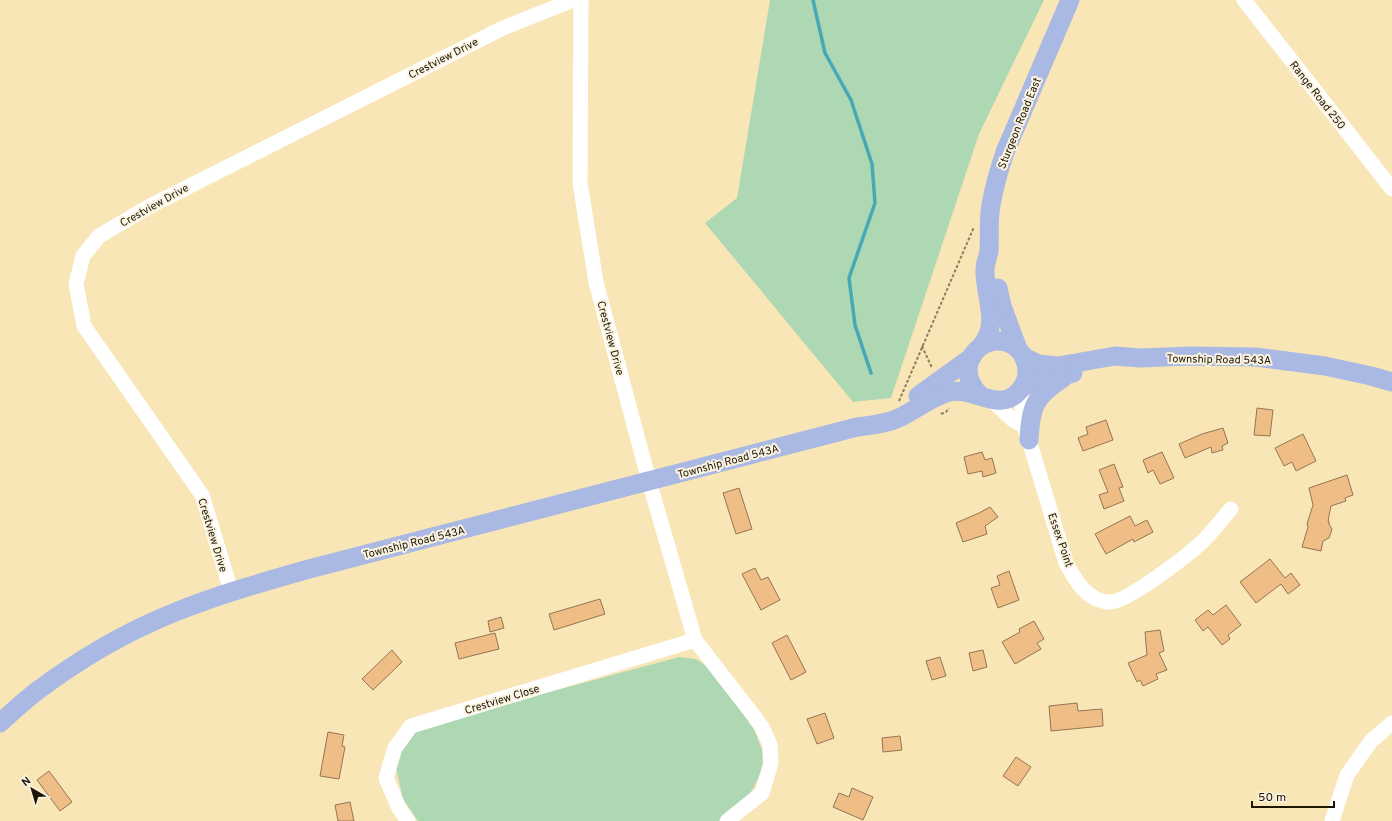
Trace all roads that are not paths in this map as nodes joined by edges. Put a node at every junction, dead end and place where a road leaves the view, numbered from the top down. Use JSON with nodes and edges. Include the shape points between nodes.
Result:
{"nodes":[{"id":1,"x":574,"y":0,"type":"edge"},
{"id":2,"x":581,"y":0,"type":"edge"},
{"id":3,"x":1070,"y":0,"type":"edge"},
{"id":4,"x":1244,"y":0,"type":"edge"},
{"id":5,"x":1392,"y":189,"type":"edge"},
{"id":6,"x":989,"y":252,"type":"junction"},
{"id":7,"x":976,"y":352,"type":"junction"},
{"id":8,"x":1021,"y":353,"type":"junction"},
{"id":9,"x":1140,"y":358,"type":"junction"},
{"id":10,"x":1071,"y":373,"type":"junction"},
{"id":11,"x":1392,"y":382,"type":"edge"},
{"id":12,"x":1022,"y":388,"type":"junction"},
{"id":13,"x":984,"y":398,"type":"junction"},
{"id":14,"x":857,"y":427,"type":"junction"},
{"id":15,"x":1027,"y":433,"type":"junction"},
{"id":16,"x":649,"y":482,"type":"junction"},
{"id":17,"x":1231,"y":509,"type":"dead end"},
{"id":18,"x":231,"y":591,"type":"junction"},
{"id":19,"x":695,"y":640,"type":"junction"},
{"id":20,"x":0,"y":723,"type":"edge"},
{"id":21,"x":1392,"y":723,"type":"edge"},
{"id":22,"x":408,"y":821,"type":"edge"},
{"id":23,"x":727,"y":821,"type":"edge"},
{"id":24,"x":1332,"y":821,"type":"edge"}],
"edges":[{"from":1,"to":18,"type":"street","name":"Crestview Drive","via":[[503,28],[152,205],[99,236],[83,256],[76,284],[84,326],[202,495]]},
{"from":2,"to":16,"type":"street","name":"Crestview Drive","via":[[580,183],[596,282]]},
{"from":3,"to":6,"type":"main road","name":"Sturgeon Road East","via":[[1005,152],[991,206]]},
{"from":4,"to":5,"type":"street","name":"Range Road 250"},
{"from":6,"to":7,"type":"main road","name":"Sturgeon Road East","via":[[985,268],[991,312],[990,325],[987,339]]},
{"from":6,"to":8,"type":"main road","name":"Sturgeon Road East","via":[[1002,306]]},
{"from":7,"to":8,"type":"main road","name":"Township Road 543A","via":[[990,342],[1000,341],[1010,344]]},
{"from":7,"to":13,"type":"main road","via":[[968,370],[969,380],[973,389]]},
{"from":7,"to":14,"type":"main road","name":"Township Road 543A","via":[[924,393],[895,410]]},
{"from":8,"to":9,"type":"main road","name":"Township Road 543A","via":[[1038,364],[1049,366],[1114,356]]},
{"from":8,"to":12,"type":"main road","via":[[1027,367],[1027,377]]},
{"from":9,"to":10,"type":"main road","name":"Township Road 543A","via":[[1122,364]]},
{"from":9,"to":11,"type":"main road","name":"Township Road 543A","via":[[1256,357],[1325,366]]},
{"from":10,"to":12,"type":"main road","name":"Township Road 543A"},
{"from":10,"to":15,"type":"main road","via":[[1054,384],[1036,403]]},
{"from":12,"to":13,"type":"main road","name":"Township Road 543A","via":[[1008,399],[999,401]]},
{"from":12,"to":15,"type":"street","name":"Essex Point"},
{"from":13,"to":14,"type":"main road","name":"Township Road 543A","via":[[958,390],[934,398],[900,417]]},
{"from":13,"to":15,"type":"street","via":[[997,405]]},
{"from":14,"to":16,"type":"main road","name":"Township Road 543A"},
{"from":15,"to":17,"type":"street","name":"Essex Point","via":[[1066,563],[1075,580],[1091,596],[1099,600],[1120,600],[1153,580],[1205,539]]},
{"from":16,"to":18,"type":"main road","name":"Township Road 543A"},
{"from":16,"to":19,"type":"street"},
{"from":18,"to":20,"type":"main road","name":"Township Road 543A","via":[[172,613],[115,641],[75,664],[36,692]]},
{"from":19,"to":22,"type":"street","name":"Crestview Close","via":[[411,726],[395,748],[386,778],[399,808]]},
{"from":19,"to":23,"type":"street","via":[[754,716],[770,745],[771,763],[762,794]]},
{"from":21,"to":24,"type":"street","via":[[1371,741],[1347,775]]}]}
